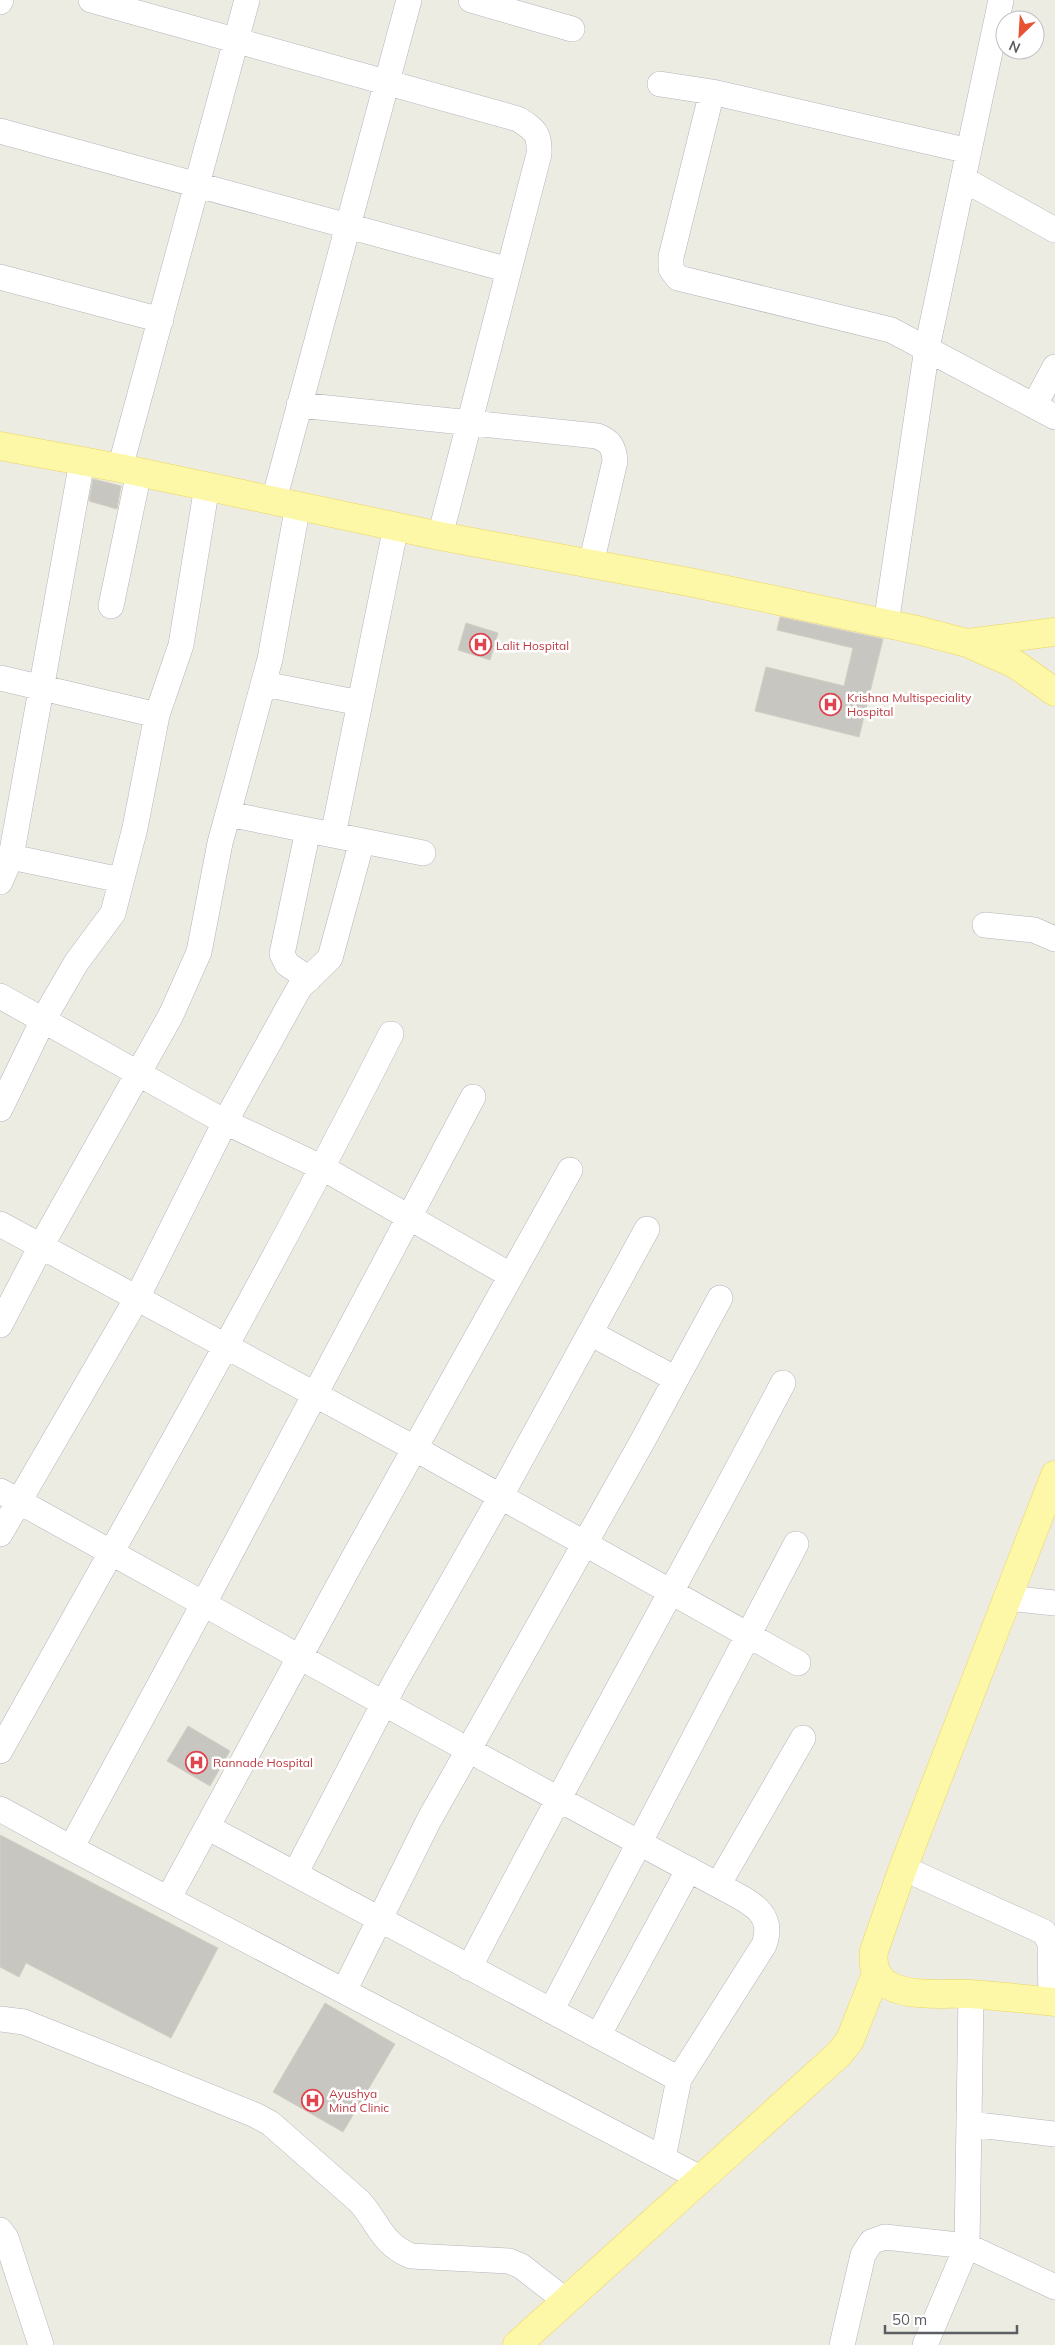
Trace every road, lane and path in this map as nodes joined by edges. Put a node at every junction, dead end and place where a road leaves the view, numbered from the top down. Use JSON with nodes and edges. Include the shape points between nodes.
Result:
{"nodes":[{"id":1,"x":91,"y":0,"type":"edge"},
{"id":2,"x":247,"y":0,"type":"edge"},
{"id":3,"x":409,"y":0,"type":"edge"},
{"id":4,"x":471,"y":0,"type":"edge"},
{"id":5,"x":1001,"y":0,"type":"edge"},
{"id":6,"x":572,"y":29,"type":"dead end"},
{"id":7,"x":237,"y":40,"type":"junction"},
{"id":8,"x":386,"y":83,"type":"junction"},
{"id":9,"x":660,"y":84,"type":"dead end"},
{"id":10,"x":712,"y":92,"type":"junction"},
{"id":11,"x":0,"y":131,"type":"edge"},
{"id":12,"x":969,"y":151,"type":"junction"},
{"id":13,"x":963,"y":179,"type":"junction"},
{"id":14,"x":198,"y":184,"type":"junction"},
{"id":15,"x":347,"y":226,"type":"junction"},
{"id":16,"x":1055,"y":230,"type":"edge"},
{"id":17,"x":509,"y":270,"type":"junction"},
{"id":18,"x":0,"y":277,"type":"edge"},
{"id":19,"x":161,"y":320,"type":"junction"},
{"id":20,"x":927,"y":348,"type":"junction"},
{"id":21,"x":1055,"y":367,"type":"edge"},
{"id":22,"x":299,"y":405,"type":"junction"},
{"id":23,"x":1045,"y":412,"type":"edge"},
{"id":24,"x":469,"y":424,"type":"junction"},
{"id":25,"x":0,"y":446,"type":"edge"},
{"id":26,"x":82,"y":461,"type":"junction"},
{"id":27,"x":130,"y":470,"type":"junction"},
{"id":28,"x":207,"y":486,"type":"junction"},
{"id":29,"x":286,"y":503,"type":"junction"},
{"id":30,"x":396,"y":526,"type":"junction"},
{"id":31,"x":440,"y":536,"type":"junction"},
{"id":32,"x":591,"y":564,"type":"junction"},
{"id":33,"x":111,"y":606,"type":"dead end"},
{"id":34,"x":886,"y":624,"type":"junction"},
{"id":35,"x":1055,"y":632,"type":"edge"},
{"id":36,"x":967,"y":643,"type":"junction"},
{"id":37,"x":0,"y":678,"type":"edge"},
{"id":38,"x":264,"y":684,"type":"junction"},
{"id":39,"x":41,"y":688,"type":"junction"},
{"id":40,"x":1055,"y":692,"type":"edge"},
{"id":41,"x":360,"y":703,"type":"junction"},
{"id":42,"x":157,"y":716,"type":"junction"},
{"id":43,"x":228,"y":814,"type":"junction"},
{"id":44,"x":308,"y":830,"type":"junction"},
{"id":45,"x":333,"y":835,"type":"junction"},
{"id":46,"x":362,"y":841,"type":"junction"},
{"id":47,"x":423,"y":853,"type":"dead end"},
{"id":48,"x":11,"y":857,"type":"junction"},
{"id":49,"x":121,"y":880,"type":"junction"},
{"id":50,"x":0,"y":882,"type":"edge"},
{"id":51,"x":985,"y":925,"type":"dead end"},
{"id":52,"x":1055,"y":939,"type":"edge"},
{"id":53,"x":309,"y":979,"type":"junction"},
{"id":54,"x":0,"y":996,"type":"edge"},
{"id":55,"x":43,"y":1020,"type":"junction"},
{"id":56,"x":391,"y":1034,"type":"dead end"},
{"id":57,"x":137,"y":1072,"type":"junction"},
{"id":58,"x":473,"y":1097,"type":"dead end"},
{"id":59,"x":0,"y":1109,"type":"edge"},
{"id":60,"x":225,"y":1122,"type":"junction"},
{"id":61,"x":323,"y":1168,"type":"junction"},
{"id":62,"x":570,"y":1170,"type":"dead end"},
{"id":63,"x":409,"y":1219,"type":"junction"},
{"id":64,"x":0,"y":1224,"type":"edge"},
{"id":65,"x":647,"y":1229,"type":"dead end"},
{"id":66,"x":41,"y":1246,"type":"junction"},
{"id":67,"x":510,"y":1275,"type":"junction"},
{"id":68,"x":136,"y":1298,"type":"junction"},
{"id":69,"x":720,"y":1298,"type":"dead end"},
{"id":70,"x":0,"y":1326,"type":"edge"},
{"id":71,"x":590,"y":1333,"type":"junction"},
{"id":72,"x":226,"y":1347,"type":"junction"},
{"id":73,"x":676,"y":1380,"type":"junction"},
{"id":74,"x":783,"y":1383,"type":"dead end"},
{"id":75,"x":315,"y":1395,"type":"junction"},
{"id":76,"x":414,"y":1448,"type":"junction"},
{"id":77,"x":1055,"y":1475,"type":"edge"},
{"id":78,"x":9,"y":1496,"type":"edge"},
{"id":79,"x":500,"y":1498,"type":"junction"},
{"id":80,"x":0,"y":1534,"type":"edge"},
{"id":81,"x":585,"y":1543,"type":"junction"},
{"id":82,"x":796,"y":1544,"type":"dead end"},
{"id":83,"x":110,"y":1552,"type":"junction"},
{"id":84,"x":670,"y":1593,"type":"junction"},
{"id":85,"x":1008,"y":1598,"type":"junction"},
{"id":86,"x":204,"y":1603,"type":"junction"},
{"id":87,"x":1055,"y":1604,"type":"edge"},
{"id":88,"x":748,"y":1635,"type":"junction"},
{"id":89,"x":300,"y":1655,"type":"junction"},
{"id":90,"x":798,"y":1663,"type":"dead end"},
{"id":91,"x":384,"y":1703,"type":"junction"},
{"id":92,"x":802,"y":1738,"type":"dead end"},
{"id":93,"x":468,"y":1750,"type":"junction"},
{"id":94,"x":0,"y":1751,"type":"edge"},
{"id":95,"x":557,"y":1798,"type":"junction"},
{"id":96,"x":0,"y":1809,"type":"edge"},
{"id":97,"x":207,"y":1826,"type":"junction"},
{"id":98,"x":640,"y":1844,"type":"junction"},
{"id":99,"x":71,"y":1848,"type":"junction"},
{"id":100,"x":902,"y":1868,"type":"junction"},
{"id":101,"x":689,"y":1869,"type":"junction"},
{"id":102,"x":295,"y":1874,"type":"junction"},
{"id":103,"x":718,"y":1885,"type":"junction"},
{"id":104,"x":168,"y":1899,"type":"junction"},
{"id":105,"x":381,"y":1921,"type":"junction"},
{"id":106,"x":469,"y":1968,"type":"junction"},
{"id":107,"x":876,"y":1974,"type":"junction"},
{"id":108,"x":344,"y":1991,"type":"junction"},
{"id":109,"x":971,"y":1994,"type":"junction"},
{"id":110,"x":1053,"y":2002,"type":"edge"},
{"id":111,"x":552,"y":2011,"type":"junction"},
{"id":112,"x":0,"y":2019,"type":"edge"},
{"id":113,"x":598,"y":2036,"type":"junction"},
{"id":114,"x":679,"y":2079,"type":"junction"},
{"id":115,"x":969,"y":2124,"type":"junction"},
{"id":116,"x":1055,"y":2134,"type":"edge"},
{"id":117,"x":663,"y":2158,"type":"junction"},
{"id":118,"x":700,"y":2178,"type":"junction"},
{"id":119,"x":0,"y":2230,"type":"edge"},
{"id":120,"x":967,"y":2246,"type":"junction"},
{"id":121,"x":1055,"y":2287,"type":"edge"},
{"id":122,"x":566,"y":2301,"type":"junction"},
{"id":123,"x":41,"y":2345,"type":"edge"},
{"id":124,"x":517,"y":2345,"type":"edge"},
{"id":125,"x":842,"y":2345,"type":"edge"},
{"id":126,"x":925,"y":2345,"type":"edge"}],
"edges":[{"from":1,"to":7,"type":"street"},
{"from":2,"to":7,"type":"street"},
{"from":3,"to":8,"type":"street"},
{"from":4,"to":6,"type":"street"},
{"from":5,"to":12,"type":"street"},
{"from":7,"to":8,"type":"street"},
{"from":7,"to":14,"type":"street"},
{"from":8,"to":15,"type":"street"},
{"from":8,"to":17,"type":"street","via":[[518,119],[532,128],[540,140]]},
{"from":9,"to":10,"type":"street"},
{"from":10,"to":12,"type":"street"},
{"from":10,"to":20,"type":"street","via":[[671,257],[672,269],[678,278],[891,330]]},
{"from":11,"to":14,"type":"street"},
{"from":12,"to":13,"type":"street"},
{"from":13,"to":16,"type":"street"},
{"from":13,"to":20,"type":"street"},
{"from":14,"to":15,"type":"street"},
{"from":14,"to":19,"type":"street"},
{"from":15,"to":17,"type":"street"},
{"from":15,"to":22,"type":"street"},
{"from":17,"to":24,"type":"street"},
{"from":18,"to":19,"type":"street"},
{"from":19,"to":27,"type":"street"},
{"from":20,"to":23,"type":"street"},
{"from":20,"to":34,"type":"street"},
{"from":21,"to":23,"type":"street"},
{"from":22,"to":24,"type":"street"},
{"from":22,"to":29,"type":"street"},
{"from":24,"to":31,"type":"street"},
{"from":24,"to":32,"type":"street","via":[[597,436],[608,441],[615,450],[616,461]]},
{"from":25,"to":26,"type":"main road"},
{"from":26,"to":27,"type":"main road"},
{"from":26,"to":39,"type":"street"},
{"from":27,"to":28,"type":"main road"},
{"from":27,"to":33,"type":"street"},
{"from":28,"to":29,"type":"main road"},
{"from":28,"to":42,"type":"street","via":[[181,645]]},
{"from":29,"to":30,"type":"main road"},
{"from":29,"to":38,"type":"street"},
{"from":30,"to":31,"type":"main road"},
{"from":30,"to":41,"type":"street"},
{"from":31,"to":32,"type":"main road"},
{"from":32,"to":34,"type":"main road"},
{"from":34,"to":36,"type":"main road"},
{"from":35,"to":36,"type":"main road"},
{"from":36,"to":40,"type":"main road","via":[[1015,664]]},
{"from":37,"to":39,"type":"street"},
{"from":38,"to":41,"type":"street"},
{"from":38,"to":43,"type":"street"},
{"from":39,"to":42,"type":"street"},
{"from":39,"to":48,"type":"street"},
{"from":41,"to":45,"type":"street"},
{"from":42,"to":49,"type":"street","via":[[135,828]]},
{"from":43,"to":44,"type":"street"},
{"from":43,"to":57,"type":"street","via":[[199,952],[171,1014]]},
{"from":44,"to":45,"type":"street"},
{"from":44,"to":53,"type":"street","via":[[282,954],[287,964]]},
{"from":45,"to":46,"type":"street"},
{"from":46,"to":47,"type":"street"},
{"from":46,"to":53,"type":"street","via":[[335,948],[330,958]]},
{"from":48,"to":49,"type":"street"},
{"from":48,"to":50,"type":"street"},
{"from":49,"to":55,"type":"street","via":[[113,913],[76,963]]},
{"from":51,"to":52,"type":"street","via":[[1034,930]]},
{"from":53,"to":60,"type":"street","via":[[300,987]]},
{"from":54,"to":55,"type":"street"},
{"from":55,"to":57,"type":"street"},
{"from":55,"to":59,"type":"street"},
{"from":56,"to":61,"type":"street"},
{"from":57,"to":60,"type":"street"},
{"from":57,"to":66,"type":"street"},
{"from":58,"to":63,"type":"street"},
{"from":60,"to":61,"type":"street"},
{"from":60,"to":68,"type":"street"},
{"from":61,"to":63,"type":"street"},
{"from":61,"to":72,"type":"street"},
{"from":62,"to":67,"type":"street"},
{"from":63,"to":67,"type":"street"},
{"from":63,"to":75,"type":"street"},
{"from":64,"to":66,"type":"street"},
{"from":65,"to":71,"type":"street"},
{"from":66,"to":68,"type":"street"},
{"from":66,"to":70,"type":"street"},
{"from":67,"to":76,"type":"street"},
{"from":68,"to":72,"type":"street"},
{"from":68,"to":78,"type":"street"},
{"from":69,"to":73,"type":"street"},
{"from":71,"to":73,"type":"street"},
{"from":71,"to":79,"type":"street"},
{"from":72,"to":75,"type":"street"},
{"from":72,"to":83,"type":"street"},
{"from":73,"to":81,"type":"street"},
{"from":74,"to":84,"type":"street"},
{"from":75,"to":76,"type":"street"},
{"from":75,"to":86,"type":"street"},
{"from":76,"to":79,"type":"street"},
{"from":76,"to":89,"type":"street"},
{"from":77,"to":85,"type":"main road"},
{"from":78,"to":80,"type":"street"},
{"from":78,"to":83,"type":"street"},
{"from":79,"to":81,"type":"street"},
{"from":79,"to":91,"type":"street"},
{"from":81,"to":84,"type":"street"},
{"from":81,"to":93,"type":"street"},
{"from":82,"to":88,"type":"street"},
{"from":83,"to":86,"type":"street"},
{"from":83,"to":94,"type":"street"},
{"from":84,"to":88,"type":"street"},
{"from":84,"to":95,"type":"street"},
{"from":85,"to":87,"type":"street"},
{"from":85,"to":100,"type":"main road"},
{"from":86,"to":89,"type":"street"},
{"from":86,"to":99,"type":"street"},
{"from":88,"to":90,"type":"street"},
{"from":88,"to":98,"type":"street"},
{"from":89,"to":91,"type":"street"},
{"from":89,"to":97,"type":"street"},
{"from":91,"to":93,"type":"street"},
{"from":91,"to":102,"type":"street"},
{"from":92,"to":103,"type":"street"},
{"from":93,"to":95,"type":"street"},
{"from":93,"to":105,"type":"street","via":[[429,1820]]},
{"from":95,"to":98,"type":"street"},
{"from":95,"to":106,"type":"street"},
{"from":96,"to":99,"type":"street"},
{"from":97,"to":102,"type":"street"},
{"from":97,"to":104,"type":"street"},
{"from":98,"to":101,"type":"street"},
{"from":98,"to":111,"type":"street"},
{"from":99,"to":104,"type":"street"},
{"from":100,"to":107,"type":"main road","via":[[874,1951],[872,1962]]},
{"from":100,"to":110,"type":"street","via":[[1044,1932],[1050,1943]]},
{"from":101,"to":103,"type":"street"},
{"from":101,"to":113,"type":"street"},
{"from":102,"to":105,"type":"street"},
{"from":103,"to":114,"type":"street","via":[[759,1911],[765,1917],[769,1932],[764,1945]]},
{"from":104,"to":108,"type":"street"},
{"from":105,"to":106,"type":"street"},
{"from":105,"to":108,"type":"street"},
{"from":106,"to":111,"type":"street"},
{"from":107,"to":109,"type":"main road","via":[[890,1986],[905,1992]]},
{"from":107,"to":118,"type":"main road","via":[[850,2040],[839,2054]]},
{"from":108,"to":117,"type":"street"},
{"from":109,"to":110,"type":"main road"},
{"from":109,"to":115,"type":"street"},
{"from":111,"to":113,"type":"street"},
{"from":112,"to":122,"type":"street","via":[[24,2022],[270,2123],[360,2202],[387,2241],[398,2250],[411,2256],[509,2261]]},
{"from":113,"to":114,"type":"street"},
{"from":114,"to":117,"type":"street"},
{"from":115,"to":116,"type":"street"},
{"from":115,"to":120,"type":"street"},
{"from":117,"to":118,"type":"street"},
{"from":118,"to":122,"type":"main road"},
{"from":119,"to":123,"type":"street","via":[[6,2238]]},
{"from":120,"to":121,"type":"street"},
{"from":120,"to":125,"type":"street","via":[[885,2237],[871,2242],[863,2255]]},
{"from":120,"to":126,"type":"street"},
{"from":122,"to":124,"type":"main road"}]}
